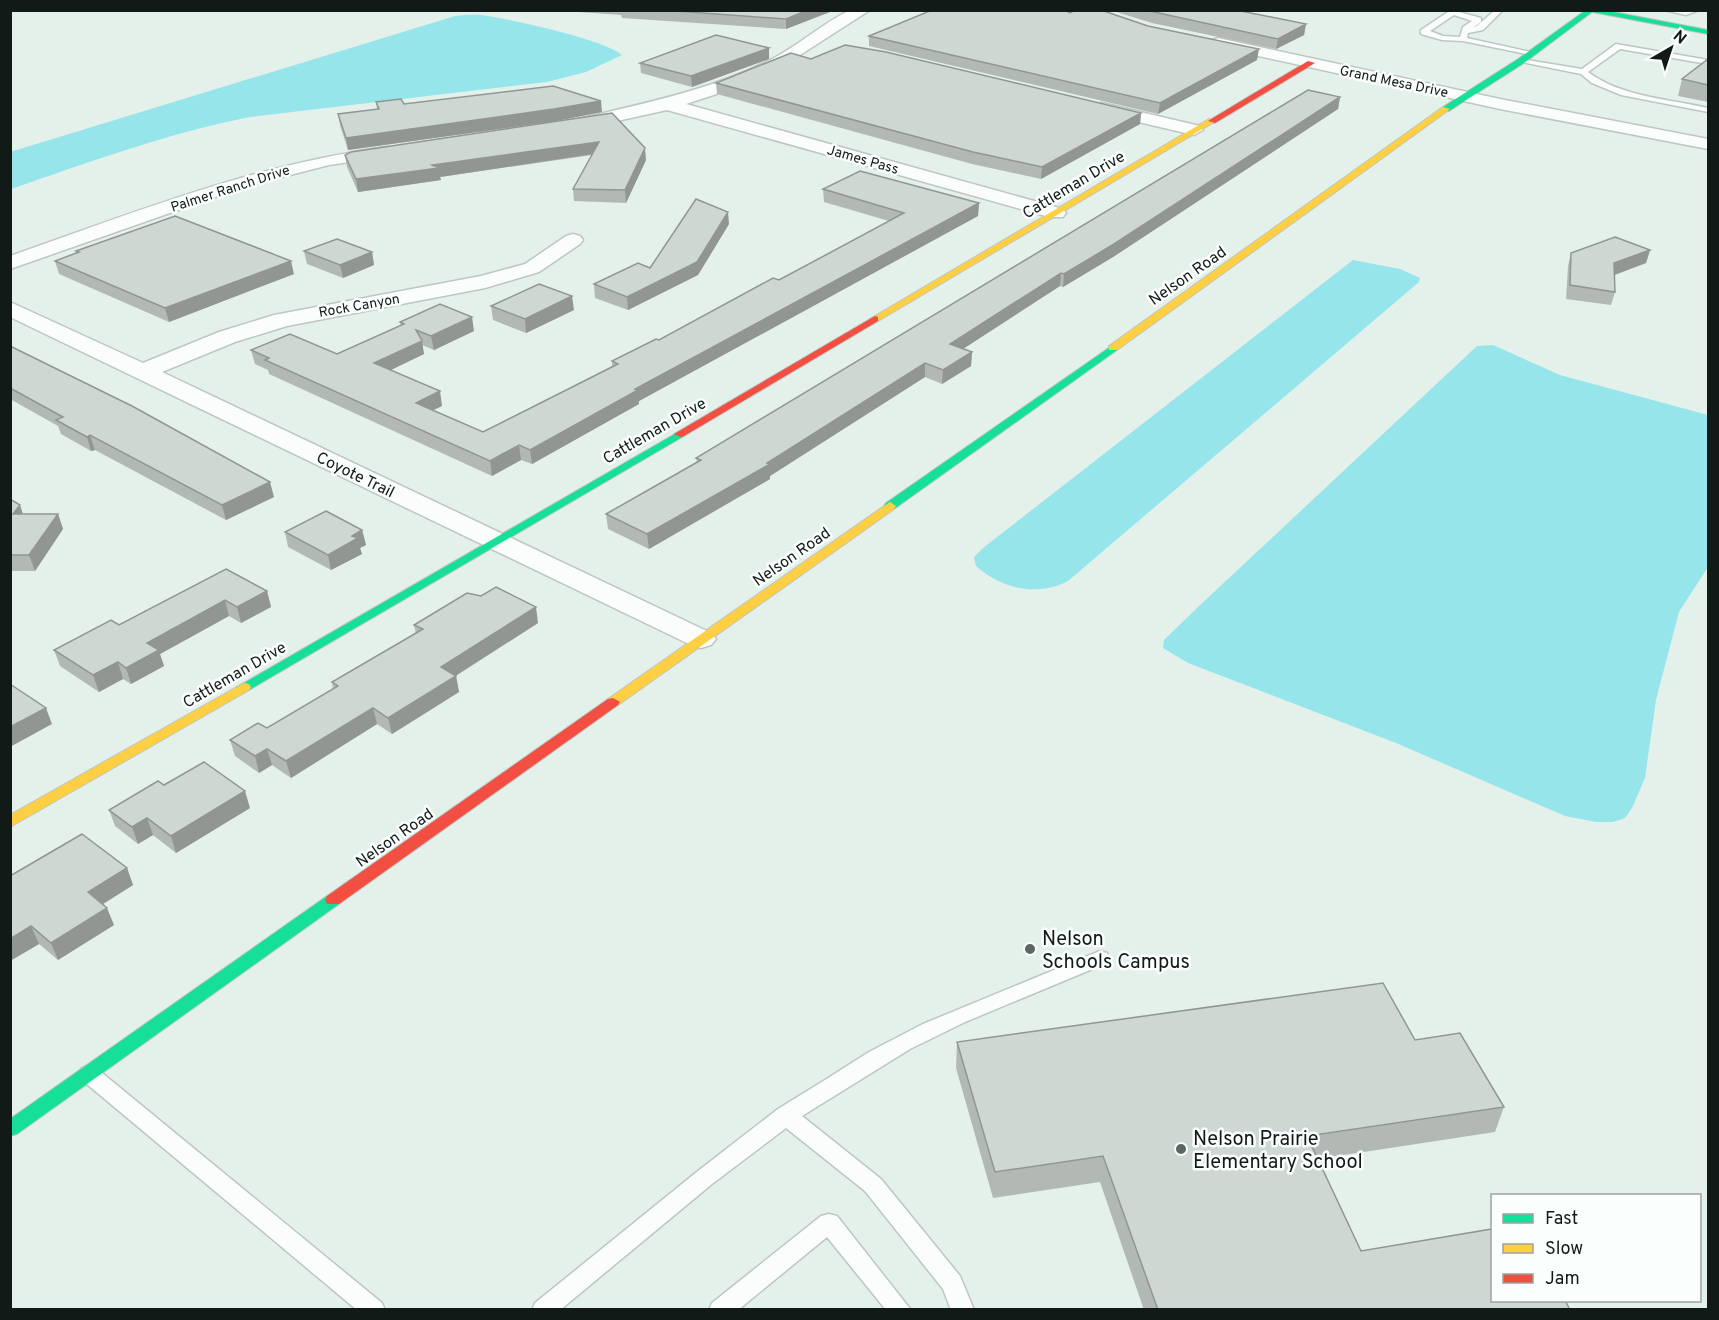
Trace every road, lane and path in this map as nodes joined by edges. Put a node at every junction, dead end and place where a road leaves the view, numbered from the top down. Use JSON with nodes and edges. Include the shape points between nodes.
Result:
{"nodes":[{"id":1,"x":864,"y":10,"type":"edge"},
{"id":2,"x":1500,"y":10,"type":"edge"},
{"id":3,"x":1591,"y":10,"type":"edge"},
{"id":4,"x":1667,"y":10,"type":"edge"},
{"id":5,"x":1696,"y":10,"type":"edge"},
{"id":6,"x":1455,"y":12,"type":"edge"},
{"id":7,"x":1708,"y":32,"type":"edge"},
{"id":8,"x":1464,"y":35,"type":"junction"},
{"id":9,"x":1206,"y":41,"type":"edge"},
{"id":10,"x":809,"y":43,"type":"junction"},
{"id":11,"x":828,"y":46,"type":"dead end"},
{"id":12,"x":1526,"y":57,"type":"junction"},
{"id":13,"x":1311,"y":63,"type":"junction"},
{"id":14,"x":1708,"y":63,"type":"edge"},
{"id":15,"x":1583,"y":72,"type":"junction"},
{"id":16,"x":1464,"y":96,"type":"junction"},
{"id":17,"x":1081,"y":103,"type":"edge"},
{"id":18,"x":669,"y":105,"type":"junction"},
{"id":19,"x":1708,"y":110,"type":"edge"},
{"id":20,"x":556,"y":128,"type":"edge"},
{"id":21,"x":1194,"y":130,"type":"junction"},
{"id":22,"x":1708,"y":144,"type":"edge"},
{"id":23,"x":409,"y":149,"type":"edge"},
{"id":24,"x":1056,"y":213,"type":"junction"},
{"id":25,"x":573,"y":240,"type":"dead end"},
{"id":26,"x":10,"y":263,"type":"edge"},
{"id":27,"x":10,"y":308,"type":"edge"},
{"id":28,"x":143,"y":371,"type":"junction"},
{"id":29,"x":496,"y":542,"type":"junction"},
{"id":30,"x":701,"y":639,"type":"junction"},
{"id":31,"x":10,"y":822,"type":"edge"},
{"id":32,"x":1100,"y":958,"type":"dead end"},
{"id":33,"x":89,"y":1074,"type":"junction"},
{"id":34,"x":785,"y":1115,"type":"junction"},
{"id":35,"x":10,"y":1129,"type":"edge"},
{"id":36,"x":374,"y":1310,"type":"edge"},
{"id":37,"x":543,"y":1310,"type":"edge"},
{"id":38,"x":720,"y":1310,"type":"edge"},
{"id":39,"x":900,"y":1310,"type":"edge"},
{"id":40,"x":963,"y":1310,"type":"edge"}],
"edges":[{"from":1,"to":10,"type":"street"},
{"from":2,"to":8,"type":"lane","via":[[1480,28]]},
{"from":3,"to":7,"type":"street"},
{"from":3,"to":12,"type":"street","name":"Nelson Road"},
{"from":4,"to":5,"type":"lane"},
{"from":6,"to":8,"type":"lane","via":[[1478,20]]},
{"from":6,"to":8,"type":"lane","via":[[1424,32],[1442,38]]},
{"from":8,"to":12,"type":"lane"},
{"from":9,"to":13,"type":"street","name":"Grand Mesa Drive"},
{"from":10,"to":11,"type":"street"},
{"from":10,"to":18,"type":"street","via":[[778,63]]},
{"from":12,"to":15,"type":"lane"},
{"from":12,"to":16,"type":"street","name":"Nelson Road"},
{"from":13,"to":16,"type":"street","name":"Grand Mesa Drive"},
{"from":13,"to":21,"type":"street","name":"Cattleman Drive"},
{"from":14,"to":15,"type":"lane","via":[[1619,46]]},
{"from":15,"to":19,"type":"lane","via":[[1624,93]]},
{"from":16,"to":22,"type":"street","name":"Grand Mesa Drive","via":[[1646,135]]},
{"from":16,"to":30,"type":"street","name":"Nelson Road"},
{"from":17,"to":21,"type":"street"},
{"from":18,"to":20,"type":"street"},
{"from":18,"to":24,"type":"street","name":"James Pass"},
{"from":21,"to":24,"type":"street","name":"Cattleman Drive"},
{"from":23,"to":26,"type":"street","name":"Palmer Ranch Drive","via":[[329,160],[249,180]]},
{"from":24,"to":29,"type":"street","name":"Cattleman Drive"},
{"from":25,"to":28,"type":"street","name":"Rock Canyon","via":[[532,268],[485,282],[282,320]]},
{"from":27,"to":28,"type":"street","name":"Coyote Trail"},
{"from":28,"to":29,"type":"street","name":"Coyote Trail"},
{"from":29,"to":30,"type":"street","name":"Coyote Trail"},
{"from":29,"to":31,"type":"street","name":"Cattleman Drive"},
{"from":30,"to":33,"type":"street","name":"Nelson Road"},
{"from":32,"to":34,"type":"lane","via":[[952,1020],[877,1057]]},
{"from":33,"to":35,"type":"street","name":"Nelson Road"},
{"from":33,"to":36,"type":"lane"},
{"from":34,"to":37,"type":"lane"},
{"from":34,"to":40,"type":"lane","via":[[873,1185],[952,1283]]},
{"from":38,"to":39,"type":"lane","via":[[829,1223]]}]}
